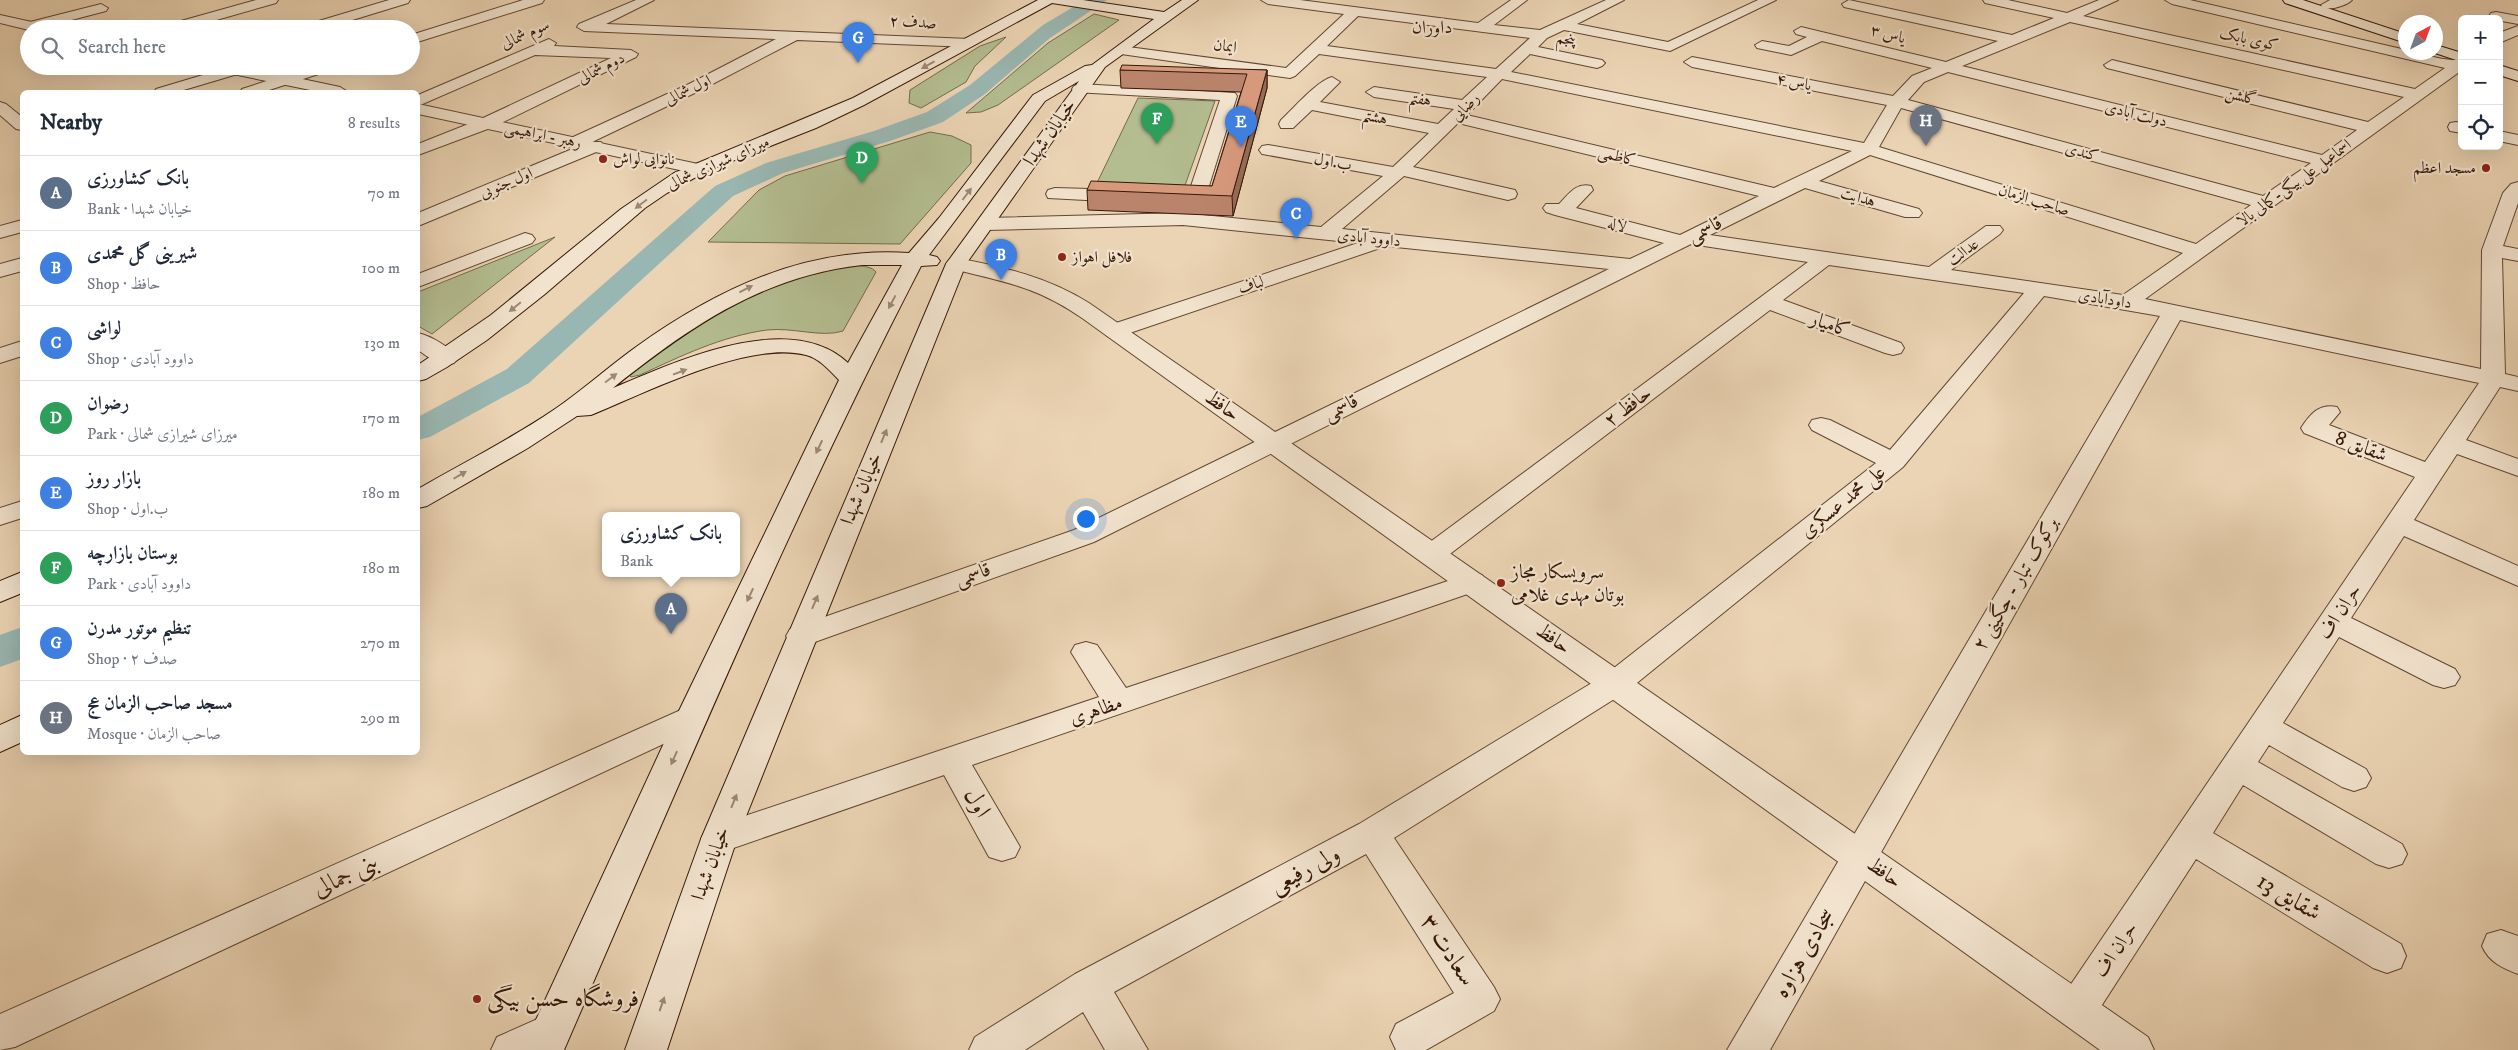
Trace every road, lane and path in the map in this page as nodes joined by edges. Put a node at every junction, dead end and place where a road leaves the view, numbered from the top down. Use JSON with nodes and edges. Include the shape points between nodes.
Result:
{"nodes":[{"id":1,"x":270,"y":0,"type":"edge"},
{"id":2,"x":403,"y":0,"type":"edge"},
{"id":3,"x":537,"y":0,"type":"edge"},
{"id":4,"x":647,"y":0,"type":"edge"},
{"id":5,"x":1048,"y":0,"type":"edge"},
{"id":6,"x":1191,"y":0,"type":"edge"},
{"id":7,"x":1268,"y":0,"type":"edge"},
{"id":8,"x":1380,"y":0,"type":"edge"},
{"id":9,"x":1520,"y":0,"type":"edge"},
{"id":10,"x":1617,"y":0,"type":"edge"},
{"id":11,"x":1769,"y":0,"type":"edge"},
{"id":12,"x":1990,"y":0,"type":"edge"},
{"id":13,"x":2111,"y":0,"type":"edge"},
{"id":14,"x":2172,"y":0,"type":"edge"},
{"id":15,"x":2290,"y":0,"type":"edge"},
{"id":16,"x":2311,"y":0,"type":"edge"},
{"id":17,"x":2345,"y":0,"type":"edge"},
{"id":18,"x":1062,"y":1,"type":"edge"},
{"id":19,"x":1285,"y":1,"type":"edge"},
{"id":20,"x":1849,"y":4,"type":"dead end"},
{"id":21,"x":2328,"y":5,"type":"junction"},
{"id":22,"x":101,"y":8,"type":"dead end"},
{"id":23,"x":1000,"y":8,"type":"dead end"},
{"id":24,"x":1357,"y":11,"type":"junction"},
{"id":25,"x":1167,"y":17,"type":"junction"},
{"id":26,"x":2073,"y":17,"type":"junction"},
{"id":27,"x":2503,"y":17,"type":"edge"},
{"id":28,"x":0,"y":19,"type":"edge"},
{"id":29,"x":61,"y":20,"type":"edge"},
{"id":30,"x":200,"y":20,"type":"edge"},
{"id":31,"x":337,"y":20,"type":"edge"},
{"id":32,"x":2518,"y":20,"type":"edge"},
{"id":33,"x":20,"y":23,"type":"edge"},
{"id":34,"x":1560,"y":25,"type":"junction"},
{"id":35,"x":584,"y":27,"type":"junction"},
{"id":36,"x":1481,"y":27,"type":"junction"},
{"id":37,"x":2398,"y":28,"type":"edge"},
{"id":38,"x":2518,"y":30,"type":"edge"},
{"id":39,"x":991,"y":31,"type":"junction"},
{"id":40,"x":1801,"y":31,"type":"dead end"},
{"id":41,"x":797,"y":34,"type":"junction"},
{"id":42,"x":1542,"y":35,"type":"junction"},
{"id":43,"x":1820,"y":36,"type":"junction"},
{"id":44,"x":2398,"y":36,"type":"edge"},
{"id":45,"x":420,"y":37,"type":"edge"},
{"id":46,"x":2503,"y":37,"type":"edge"},
{"id":47,"x":2171,"y":39,"type":"junction"},
{"id":48,"x":2013,"y":40,"type":"junction"},
{"id":49,"x":970,"y":43,"type":"junction"},
{"id":50,"x":1762,"y":45,"type":"dead end"},
{"id":51,"x":2443,"y":46,"type":"edge"},
{"id":52,"x":2150,"y":48,"type":"dead end"},
{"id":53,"x":1315,"y":49,"type":"junction"},
{"id":54,"x":1527,"y":49,"type":"junction"},
{"id":55,"x":533,"y":50,"type":"junction"},
{"id":56,"x":2443,"y":52,"type":"edge"},
{"id":57,"x":1111,"y":57,"type":"junction"},
{"id":58,"x":2458,"y":57,"type":"edge"},
{"id":59,"x":2458,"y":58,"type":"edge"},
{"id":60,"x":2458,"y":58,"type":"edge"},
{"id":61,"x":2460,"y":60,"type":"edge"},
{"id":62,"x":1692,"y":62,"type":"dead end"},
{"id":63,"x":2503,"y":63,"type":"edge"},
{"id":64,"x":1597,"y":64,"type":"dead end"},
{"id":65,"x":2284,"y":64,"type":"junction"},
{"id":66,"x":2112,"y":65,"type":"dead end"},
{"id":67,"x":1948,"y":67,"type":"junction"},
{"id":68,"x":2518,"y":68,"type":"edge"},
{"id":69,"x":2503,"y":71,"type":"edge"},
{"id":70,"x":2268,"y":73,"type":"dead end"},
{"id":71,"x":1499,"y":74,"type":"junction"},
{"id":72,"x":219,"y":75,"type":"edge"},
{"id":73,"x":260,"y":75,"type":"edge"},
{"id":74,"x":300,"y":75,"type":"edge"},
{"id":75,"x":2518,"y":76,"type":"edge"},
{"id":76,"x":284,"y":80,"type":"junction"},
{"id":77,"x":1610,"y":80,"type":"dead end"},
{"id":78,"x":1332,"y":82,"type":"dead end"},
{"id":79,"x":1560,"y":86,"type":"junction"},
{"id":80,"x":1069,"y":88,"type":"junction"},
{"id":81,"x":169,"y":90,"type":"edge"},
{"id":82,"x":254,"y":90,"type":"edge"},
{"id":83,"x":331,"y":90,"type":"edge"},
{"id":84,"x":1374,"y":92,"type":"dead end"},
{"id":85,"x":1593,"y":93,"type":"junction"},
{"id":86,"x":2418,"y":95,"type":"junction"},
{"id":87,"x":1546,"y":99,"type":"dead end"},
{"id":88,"x":420,"y":100,"type":"edge"},
{"id":89,"x":1897,"y":102,"type":"junction"},
{"id":90,"x":1307,"y":104,"type":"junction"},
{"id":91,"x":0,"y":107,"type":"edge"},
{"id":92,"x":420,"y":109,"type":"edge"},
{"id":93,"x":1462,"y":111,"type":"junction"},
{"id":94,"x":20,"y":123,"type":"edge"},
{"id":95,"x":487,"y":123,"type":"junction"},
{"id":96,"x":1287,"y":124,"type":"dead end"},
{"id":97,"x":2370,"y":128,"type":"junction"},
{"id":98,"x":1442,"y":130,"type":"junction"},
{"id":99,"x":2503,"y":137,"type":"edge"},
{"id":100,"x":2518,"y":140,"type":"edge"},
{"id":101,"x":586,"y":144,"type":"junction"},
{"id":102,"x":1869,"y":148,"type":"junction"},
{"id":103,"x":420,"y":149,"type":"edge"},
{"id":104,"x":1268,"y":150,"type":"dead end"},
{"id":105,"x":2325,"y":160,"type":"junction"},
{"id":106,"x":698,"y":169,"type":"junction"},
{"id":107,"x":1399,"y":172,"type":"junction"},
{"id":108,"x":1804,"y":182,"type":"junction"},
{"id":109,"x":2518,"y":188,"type":"edge"},
{"id":110,"x":1584,"y":190,"type":"dead end"},
{"id":111,"x":1055,"y":194,"type":"dead end"},
{"id":112,"x":1508,"y":194,"type":"dead end"},
{"id":113,"x":1778,"y":195,"type":"junction"},
{"id":114,"x":1140,"y":197,"type":"edge"},
{"id":115,"x":1159,"y":197,"type":"edge"},
{"id":116,"x":2266,"y":203,"type":"junction"},
{"id":117,"x":1912,"y":213,"type":"dead end"},
{"id":118,"x":420,"y":219,"type":"edge"},
{"id":119,"x":946,"y":222,"type":"junction"},
{"id":120,"x":986,"y":224,"type":"junction"},
{"id":121,"x":20,"y":227,"type":"edge"},
{"id":122,"x":1993,"y":230,"type":"dead end"},
{"id":123,"x":0,"y":232,"type":"edge"},
{"id":124,"x":1326,"y":234,"type":"junction"},
{"id":125,"x":525,"y":239,"type":"dead end"},
{"id":126,"x":1387,"y":240,"type":"junction"},
{"id":127,"x":1684,"y":240,"type":"junction"},
{"id":128,"x":2492,"y":250,"type":"junction"},
{"id":129,"x":2198,"y":251,"type":"junction"},
{"id":130,"x":2518,"y":255,"type":"edge"},
{"id":131,"x":1824,"y":259,"type":"junction"},
{"id":132,"x":915,"y":260,"type":"junction"},
{"id":133,"x":956,"y":264,"type":"junction"},
{"id":134,"x":20,"y":265,"type":"edge"},
{"id":135,"x":1630,"y":265,"type":"junction"},
{"id":136,"x":0,"y":271,"type":"edge"},
{"id":137,"x":1933,"y":274,"type":"junction"},
{"id":138,"x":420,"y":280,"type":"edge"},
{"id":139,"x":2039,"y":289,"type":"junction"},
{"id":140,"x":1768,"y":302,"type":"junction"},
{"id":141,"x":2127,"y":302,"type":"junction"},
{"id":142,"x":2174,"y":311,"type":"junction"},
{"id":143,"x":1115,"y":331,"type":"junction"},
{"id":144,"x":420,"y":341,"type":"edge"},
{"id":145,"x":1893,"y":348,"type":"dead end"},
{"id":146,"x":20,"y":349,"type":"edge"},
{"id":147,"x":0,"y":356,"type":"edge"},
{"id":148,"x":446,"y":358,"type":"junction"},
{"id":149,"x":420,"y":373,"type":"edge"},
{"id":150,"x":851,"y":379,"type":"junction"},
{"id":151,"x":2506,"y":382,"type":"edge"},
{"id":152,"x":2328,"y":412,"type":"dead end"},
{"id":153,"x":553,"y":421,"type":"junction"},
{"id":154,"x":1820,"y":425,"type":"dead end"},
{"id":155,"x":1272,"y":442,"type":"junction"},
{"id":156,"x":2451,"y":443,"type":"junction"},
{"id":157,"x":1894,"y":462,"type":"junction"},
{"id":158,"x":2518,"y":468,"type":"edge"},
{"id":159,"x":2431,"y":474,"type":"junction"},
{"id":160,"x":420,"y":499,"type":"edge"},
{"id":161,"x":20,"y":510,"type":"edge"},
{"id":162,"x":0,"y":517,"type":"edge"},
{"id":163,"x":2398,"y":522,"type":"junction"},
{"id":164,"x":1432,"y":554,"type":"junction"},
{"id":165,"x":2518,"y":577,"type":"edge"},
{"id":166,"x":20,"y":582,"type":"edge"},
{"id":167,"x":1472,"y":582,"type":"junction"},
{"id":168,"x":0,"y":593,"type":"edge"},
{"id":169,"x":2333,"y":622,"type":"junction"},
{"id":170,"x":801,"y":636,"type":"junction"},
{"id":171,"x":1086,"y":652,"type":"dead end"},
{"id":172,"x":2444,"y":677,"type":"dead end"},
{"id":173,"x":1616,"y":683,"type":"junction"},
{"id":174,"x":1119,"y":703,"type":"junction"},
{"id":175,"x":692,"y":717,"type":"junction"},
{"id":176,"x":2263,"y":727,"type":"junction"},
{"id":177,"x":20,"y":728,"type":"edge"},
{"id":178,"x":0,"y":740,"type":"edge"},
{"id":179,"x":952,"y":760,"type":"junction"},
{"id":180,"x":2238,"y":766,"type":"junction"},
{"id":181,"x":2354,"y":778,"type":"dead end"},
{"id":182,"x":1372,"y":834,"type":"junction"},
{"id":183,"x":2190,"y":838,"type":"junction"},
{"id":184,"x":719,"y":839,"type":"junction"},
{"id":185,"x":1002,"y":847,"type":"dead end"},
{"id":186,"x":2389,"y":854,"type":"dead end"},
{"id":187,"x":1859,"y":856,"type":"junction"},
{"id":188,"x":2388,"y":956,"type":"dead end"},
{"id":189,"x":1089,"y":986,"type":"junction"},
{"id":190,"x":2077,"y":1009,"type":"junction"},
{"id":191,"x":0,"y":1034,"type":"edge"},
{"id":192,"x":1411,"y":1037,"type":"dead end"},
{"id":193,"x":547,"y":1040,"type":"edge"},
{"id":194,"x":512,"y":1050,"type":"edge"},
{"id":195,"x":646,"y":1050,"type":"edge"},
{"id":196,"x":990,"y":1050,"type":"edge"},
{"id":197,"x":1127,"y":1050,"type":"edge"},
{"id":198,"x":1748,"y":1050,"type":"edge"},
{"id":199,"x":2133,"y":1050,"type":"edge"}],
"edges":[{"from":1,"to":30,"type":"street"},
{"from":2,"to":31,"type":"street"},
{"from":3,"to":45,"type":"street"},
{"from":4,"to":35,"type":"street","name":"سوم شمالی"},
{"from":5,"to":39,"type":"street","name":"میرزای شیرازی شمالی"},
{"from":6,"to":25,"type":"street","name":"خیابان شهدا"},
{"from":7,"to":19,"type":"street"},
{"from":8,"to":24,"type":"street","name":"ایمان"},
{"from":9,"to":36,"type":"street"},
{"from":10,"to":34,"type":"street","name":"رضایی"},
{"from":11,"to":34,"type":"street","via":[[1670,47]]},
{"from":12,"to":26,"type":"street","name":"کوی بابک"},
{"from":13,"to":26,"type":"street"},
{"from":14,"to":59,"type":"street"},
{"from":15,"to":44,"type":"street"},
{"from":16,"to":21,"type":"street"},
{"from":17,"to":21,"type":"street"},
{"from":18,"to":25,"type":"street"},
{"from":19,"to":24,"type":"street"},
{"from":20,"to":48,"type":"street"},
{"from":21,"to":37,"type":"street"},
{"from":22,"to":29,"type":"street"},
{"from":23,"to":39,"type":"street"},
{"from":24,"to":36,"type":"street"},
{"from":24,"to":53,"type":"street","name":"ایمان"},
{"from":25,"to":57,"type":"street","name":"خیابان شهدا"},
{"from":26,"to":47,"type":"street","name":"کوی بابک"},
{"from":26,"to":48,"type":"street"},
{"from":27,"to":32,"type":"street"},
{"from":28,"to":33,"type":"street"},
{"from":34,"to":42,"type":"street","name":"رضایی"},
{"from":35,"to":41,"type":"street","name":"صدف ۲"},
{"from":35,"to":55,"type":"street","name":"سوم شمالی"},
{"from":36,"to":42,"type":"street"},
{"from":38,"to":46,"type":"street"},
{"from":39,"to":49,"type":"street","name":"میرزای شیرازی شمالی"},
{"from":40,"to":43,"type":"street","name":"یاس ۳"},
{"from":41,"to":49,"type":"street","name":"صدف ۲"},
{"from":41,"to":101,"type":"street","name":"اول شمالی"},
{"from":42,"to":54,"type":"street","name":"رضایی"},
{"from":43,"to":50,"type":"street","via":[[1791,51]]},
{"from":43,"to":67,"type":"street","name":"یاس ۳"},
{"from":47,"to":52,"type":"street"},
{"from":47,"to":65,"type":"street","name":"کوی بابک","via":[[2257,54]]},
{"from":48,"to":67,"type":"street"},
{"from":49,"to":106,"type":"street","name":"میرزای شیرازی شمالی","one_way":true,"via":[[830,116]]},
{"from":51,"to":58,"type":"street"},
{"from":53,"to":57,"type":"street","name":"ایمان","via":[[1290,73]]},
{"from":53,"to":71,"type":"street"},
{"from":54,"to":64,"type":"street","name":"پنجم"},
{"from":54,"to":71,"type":"street","name":"رضایی"},
{"from":55,"to":88,"type":"street","name":"سوم شمالی"},
{"from":55,"to":95,"type":"street","name":"دوم شمالی","via":[[631,54]]},
{"from":56,"to":60,"type":"street"},
{"from":57,"to":80,"type":"street","name":"خیابان شهدا"},
{"from":61,"to":86,"type":"street","name":"اسماعیل علی بیگی-کمالی بالا"},
{"from":62,"to":89,"type":"street","name":"یاس ۴"},
{"from":63,"to":68,"type":"street"},
{"from":65,"to":70,"type":"street"},
{"from":65,"to":86,"type":"street","name":"کوی بابک"},
{"from":66,"to":97,"type":"street","name":"گلشن"},
{"from":67,"to":89,"type":"street","via":[[1918,79]]},
{"from":67,"to":105,"type":"street","name":"دولت آبادی"},
{"from":69,"to":75,"type":"street"},
{"from":71,"to":79,"type":"street"},
{"from":71,"to":93,"type":"street","name":"رضایی"},
{"from":72,"to":81,"type":"street"},
{"from":73,"to":76,"type":"street"},
{"from":74,"to":76,"type":"street"},
{"from":76,"to":82,"type":"street"},
{"from":76,"to":83,"type":"street"},
{"from":77,"to":85,"type":"street"},
{"from":78,"to":90,"type":"street"},
{"from":79,"to":85,"type":"street"},
{"from":79,"to":87,"type":"street"},
{"from":80,"to":115,"type":"street","via":[[1229,96],[1197,198]]},
{"from":119,"to":80,"type":"street","name":"خیابان شهدا","one_way":true,"via":[[1039,98]]},
{"from":80,"to":120,"type":"street","name":"خیابان شهدا"},
{"from":84,"to":93,"type":"street","name":"هفتم"},
{"from":85,"to":102,"type":"street"},
{"from":86,"to":97,"type":"street","name":"اسماعیل علی بیگی-کمالی بالا"},
{"from":89,"to":102,"type":"street"},
{"from":89,"to":116,"type":"street","name":"کندی"},
{"from":90,"to":96,"type":"street"},
{"from":90,"to":98,"type":"street","name":"هشتم"},
{"from":91,"to":94,"type":"street"},
{"from":92,"to":95,"type":"street","name":"رهبر - ابراهیمی"},
{"from":93,"to":98,"type":"street","name":"رضایی"},
{"from":93,"to":113,"type":"street","name":"کاظمی"},
{"from":95,"to":101,"type":"street","name":"رهبر - ابراهیمی"},
{"from":95,"to":103,"type":"street"},
{"from":97,"to":105,"type":"street","name":"اسماعیل علی بیگی-کمالی بالا"},
{"from":98,"to":107,"type":"street","name":"رضایی"},
{"from":99,"to":100,"type":"street"},
{"from":101,"to":106,"type":"street","name":"رهبر - ابراهیمی"},
{"from":101,"to":118,"type":"street","name":"اول جنوبی"},
{"from":102,"to":108,"type":"street","name":"قاسمی"},
{"from":102,"to":129,"type":"street","name":"صاحب الزمان"},
{"from":104,"to":107,"type":"street","name":"ب.اول"},
{"from":105,"to":116,"type":"street","name":"اسماعیل علی بیگی-کمالی بالا"},
{"from":106,"to":148,"type":"street","name":"میرزای شیرازی شمالی","one_way":true,"via":[[661,188],[496,323]]},
{"from":107,"to":112,"type":"street","name":"ب.اول"},
{"from":107,"to":124,"type":"street","name":"رضایی"},
{"from":108,"to":113,"type":"street","name":"قاسمی"},
{"from":108,"to":117,"type":"street","name":"هدایت"},
{"from":109,"to":128,"type":"street","via":[[2512,192]]},
{"from":110,"to":127,"type":"street","name":"لاله","via":[[1557,210]]},
{"from":111,"to":114,"type":"street"},
{"from":113,"to":127,"type":"street","name":"قاسمی"},
{"from":116,"to":129,"type":"street","name":"اسماعیل علی بیگی-کمالی بالا"},
{"from":119,"to":120,"type":"street","name":"داوود آبادی"},
{"from":119,"to":132,"type":"street","name":"خیابان شهدا"},
{"from":120,"to":124,"type":"street","name":"داوود آبادی","via":[[1183,219]]},
{"from":120,"to":133,"type":"street","name":"خیابان شهدا"},
{"from":121,"to":123,"type":"street"},
{"from":122,"to":137,"type":"street","name":"عدالت"},
{"from":124,"to":126,"type":"street","name":"داوود آبادی"},
{"from":125,"to":138,"type":"street"},
{"from":126,"to":135,"type":"street","name":"داوود آبادی"},
{"from":126,"to":143,"type":"street","name":"لباف"},
{"from":127,"to":131,"type":"street","name":"داودآبادی"},
{"from":127,"to":135,"type":"street","name":"قاسمی"},
{"from":128,"to":130,"type":"street"},
{"from":128,"to":151,"type":"street"},
{"from":129,"to":141,"type":"street","name":"اسماعیل علی بیگی-کمالی بالا"},
{"from":131,"to":137,"type":"street","name":"داودآبادی"},
{"from":131,"to":140,"type":"street","name":"حافظ ۲"},
{"from":132,"to":133,"type":"street","name":"حافظ"},
{"from":132,"to":150,"type":"street","name":"خیابان شهدا","one_way":true},
{"from":153,"to":132,"type":"street","one_way":true,"via":[[645,351],[754,285],[824,262],[870,258]]},
{"from":133,"to":143,"type":"street","name":"حافظ","via":[[1003,272],[1046,287]]},
{"from":170,"to":133,"type":"street","name":"خیابان شهدا","one_way":true},
{"from":134,"to":136,"type":"street"},
{"from":135,"to":155,"type":"street","name":"قاسمی"},
{"from":137,"to":139,"type":"street","name":"داودآبادی"},
{"from":139,"to":141,"type":"street","name":"داودآبادی"},
{"from":139,"to":157,"type":"street","name":"علی محمد عسکری"},
{"from":140,"to":145,"type":"street","name":"کامیار"},
{"from":140,"to":164,"type":"street","name":"حافظ ۲"},
{"from":141,"to":142,"type":"street","name":"داودآبادی"},
{"from":142,"to":151,"type":"street","name":"داودآبادی"},
{"from":142,"to":187,"type":"street","name":"برکوک تبار - چگینی ۲"},
{"from":143,"to":155,"type":"street","name":"حافظ"},
{"from":144,"to":148,"type":"street"},
{"from":146,"to":147,"type":"street"},
{"from":148,"to":149,"type":"street","name":"میرزای شیرازی شمالی"},
{"from":153,"to":150,"type":"street","one_way":true,"via":[[749,348],[782,344],[810,348],[830,359]]},
{"from":150,"to":175,"type":"street","name":"خیابان شهدا","one_way":true},
{"from":151,"to":156,"type":"street","name":"حران اف"},
{"from":152,"to":159,"type":"street","name":"شقایق 8","via":[[2313,428]]},
{"from":160,"to":153,"type":"street","one_way":true},
{"from":154,"to":157,"type":"street"},
{"from":155,"to":164,"type":"street","name":"حافظ"},
{"from":155,"to":170,"type":"street","name":"قاسمی","via":[[1084,536]]},
{"from":156,"to":158,"type":"street"},
{"from":156,"to":159,"type":"street","name":"حران اف"},
{"from":157,"to":173,"type":"street","name":"علی محمد عسکری"},
{"from":159,"to":163,"type":"street","name":"حران اف"},
{"from":161,"to":162,"type":"street"},
{"from":163,"to":165,"type":"street"},
{"from":163,"to":169,"type":"street","name":"حران اف"},
{"from":164,"to":167,"type":"street","name":"حافظ"},
{"from":166,"to":168,"type":"street"},
{"from":167,"to":173,"type":"street","name":"حافظ"},
{"from":167,"to":174,"type":"street","name":"مظاهری"},
{"from":169,"to":172,"type":"street"},
{"from":169,"to":176,"type":"street","name":"حران اف"},
{"from":184,"to":170,"type":"street","name":"خیابان شهدا","one_way":true},
{"from":171,"to":174,"type":"street"},
{"from":173,"to":182,"type":"street","name":"ولی رفیعی"},
{"from":173,"to":187,"type":"street","name":"حافظ"},
{"from":174,"to":179,"type":"street","name":"مظاهری"},
{"from":175,"to":191,"type":"street","name":"بنی جمالی"},
{"from":175,"to":193,"type":"street","name":"خیابان شهدا","one_way":true},
{"from":176,"to":180,"type":"street","name":"حران اف"},
{"from":176,"to":181,"type":"street"},
{"from":177,"to":178,"type":"street"},
{"from":179,"to":184,"type":"street","name":"مظاهری"},
{"from":179,"to":185,"type":"street","name":"اول"},
{"from":180,"to":183,"type":"street","name":"حران اف"},
{"from":180,"to":186,"type":"street"},
{"from":182,"to":189,"type":"street","name":"ولی رفیعی"},
{"from":182,"to":192,"type":"street","name":"سعادت ۳","via":[[1480,999]]},
{"from":183,"to":188,"type":"street","name":"شقایق 13"},
{"from":183,"to":190,"type":"street","name":"حران اف"},
{"from":195,"to":184,"type":"street","name":"خیابان شهدا","one_way":true},
{"from":187,"to":190,"type":"street","name":"حافظ"},
{"from":187,"to":198,"type":"street","name":"سجادی هزاوه"},
{"from":189,"to":196,"type":"street","name":"ولی رفیعی"},
{"from":189,"to":197,"type":"street"},
{"from":190,"to":199,"type":"street","name":"حافظ"},
{"from":193,"to":194,"type":"street"}]}
